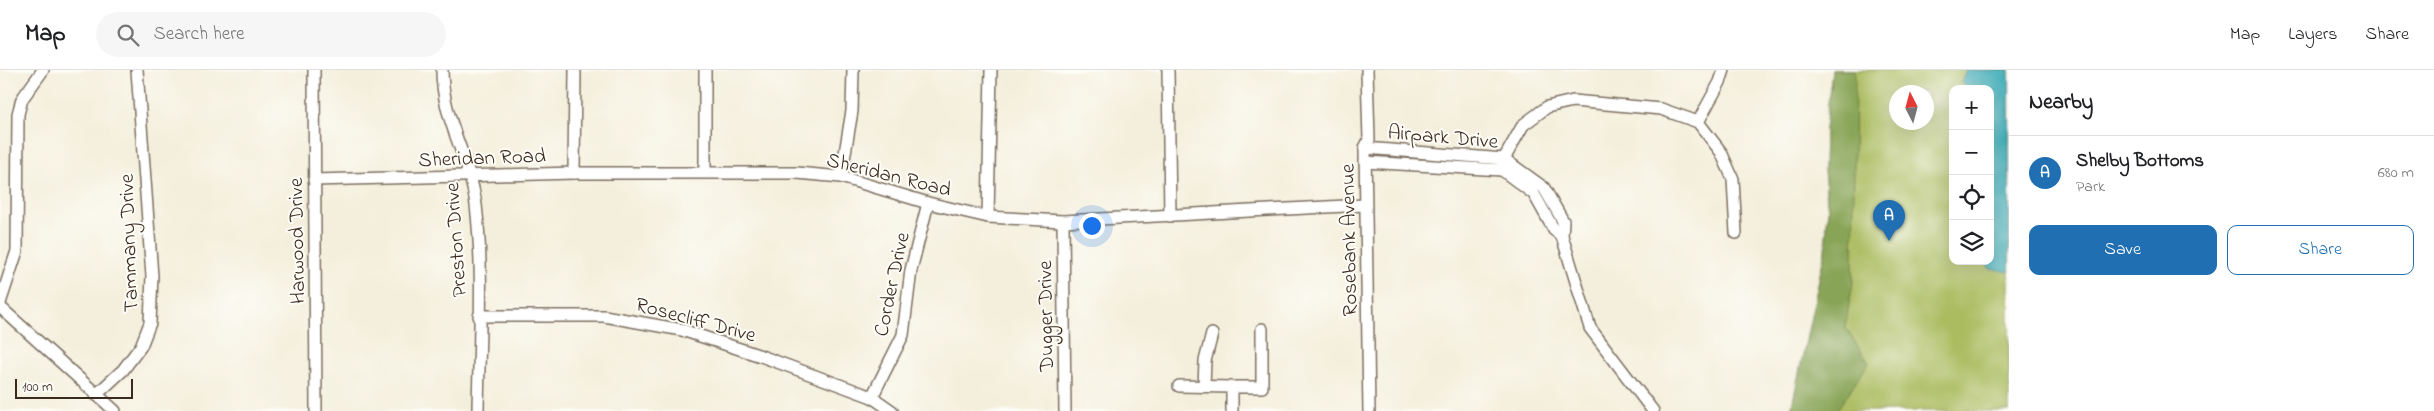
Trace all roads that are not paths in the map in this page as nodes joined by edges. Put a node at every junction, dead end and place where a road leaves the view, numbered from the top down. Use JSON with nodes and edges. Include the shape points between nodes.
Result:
{"nodes":[{"id":1,"x":43,"y":70,"type":"edge"},
{"id":2,"x":137,"y":70,"type":"edge"},
{"id":3,"x":314,"y":70,"type":"edge"},
{"id":4,"x":442,"y":70,"type":"edge"},
{"id":5,"x":575,"y":70,"type":"edge"},
{"id":6,"x":705,"y":70,"type":"edge"},
{"id":7,"x":853,"y":70,"type":"edge"},
{"id":8,"x":991,"y":70,"type":"edge"},
{"id":9,"x":1168,"y":70,"type":"edge"},
{"id":10,"x":1367,"y":70,"type":"edge"},
{"id":11,"x":1724,"y":70,"type":"edge"},
{"id":12,"x":1698,"y":122,"type":"junction"},
{"id":13,"x":1366,"y":148,"type":"junction"},
{"id":14,"x":1366,"y":162,"type":"junction"},
{"id":15,"x":1503,"y":165,"type":"junction"},
{"id":16,"x":705,"y":172,"type":"junction"},
{"id":17,"x":574,"y":173,"type":"junction"},
{"id":18,"x":471,"y":176,"type":"junction"},
{"id":19,"x":841,"y":177,"type":"junction"},
{"id":20,"x":314,"y":180,"type":"junction"},
{"id":21,"x":928,"y":203,"type":"junction"},
{"id":22,"x":1365,"y":205,"type":"junction"},
{"id":23,"x":988,"y":216,"type":"junction"},
{"id":24,"x":1170,"y":216,"type":"junction"},
{"id":25,"x":1063,"y":221,"type":"junction"},
{"id":26,"x":1736,"y":233,"type":"dead end"},
{"id":27,"x":0,"y":303,"type":"edge"},
{"id":28,"x":0,"y":307,"type":"edge"},
{"id":29,"x":479,"y":316,"type":"junction"},
{"id":30,"x":1262,"y":329,"type":"dead end"},
{"id":31,"x":1212,"y":334,"type":"dead end"},
{"id":32,"x":1178,"y":386,"type":"dead end"},
{"id":33,"x":1204,"y":386,"type":"junction"},
{"id":34,"x":1232,"y":386,"type":"junction"},
{"id":35,"x":96,"y":395,"type":"junction"},
{"id":36,"x":872,"y":397,"type":"junction"},
{"id":37,"x":115,"y":411,"type":"edge"},
{"id":38,"x":316,"y":411,"type":"edge"},
{"id":39,"x":478,"y":411,"type":"edge"},
{"id":40,"x":892,"y":411,"type":"edge"},
{"id":41,"x":1065,"y":411,"type":"edge"},
{"id":42,"x":1232,"y":411,"type":"edge"},
{"id":43,"x":1369,"y":411,"type":"edge"},
{"id":44,"x":1654,"y":411,"type":"edge"}],
"edges":[{"from":1,"to":27,"type":"street","via":[[22,99],[18,114],[18,251]]},
{"from":2,"to":35,"type":"street","name":"Tammany Drive","via":[[152,276],[150,323],[141,346],[123,370]]},
{"from":3,"to":20,"type":"street","name":"Harwood Drive"},
{"from":4,"to":18,"type":"street","name":"Preston Drive","via":[[448,117]]},
{"from":5,"to":17,"type":"street"},
{"from":6,"to":16,"type":"street"},
{"from":7,"to":19,"type":"street","via":[[852,111]]},
{"from":8,"to":23,"type":"street"},
{"from":9,"to":24,"type":"street"},
{"from":10,"to":13,"type":"street","name":"Rosebank Avenue"},
{"from":11,"to":12,"type":"street"},
{"from":12,"to":15,"type":"street","via":[[1661,109],[1573,101],[1547,106],[1523,125]]},
{"from":12,"to":26,"type":"street","via":[[1721,152],[1733,179]]},
{"from":13,"to":14,"type":"street","name":"Rosebank Avenue"},
{"from":13,"to":15,"type":"street","name":"Airpark Drive"},
{"from":14,"to":15,"type":"street","name":"Airpark Drive"},
{"from":14,"to":22,"type":"street","name":"Rosebank Avenue"},
{"from":15,"to":44,"type":"street","name":"Airpark Drive","via":[[1534,194],[1554,230],[1562,236],[1590,328]]},
{"from":16,"to":17,"type":"street","name":"Sheridan Road"},
{"from":16,"to":19,"type":"street","name":"Sheridan Road"},
{"from":17,"to":18,"type":"street","name":"Sheridan Road"},
{"from":18,"to":20,"type":"street","name":"Sheridan Road"},
{"from":18,"to":29,"type":"street","name":"Preston Drive","via":[[477,223]]},
{"from":19,"to":21,"type":"street","name":"Sheridan Road"},
{"from":20,"to":38,"type":"street","name":"Harwood Drive"},
{"from":21,"to":23,"type":"street","name":"Sheridan Road"},
{"from":21,"to":36,"type":"street","name":"Corder Drive","via":[[911,270],[903,335]]},
{"from":22,"to":24,"type":"street","name":"Sheridan Road"},
{"from":22,"to":43,"type":"street","name":"Rosebank Avenue"},
{"from":23,"to":25,"type":"street","name":"Sheridan Road"},
{"from":24,"to":25,"type":"street","name":"Sheridan Road"},
{"from":25,"to":41,"type":"street","name":"Dugger Drive"},
{"from":28,"to":35,"type":"street"},
{"from":29,"to":36,"type":"street","name":"Rosecliff Drive","via":[[604,316],[637,320],[682,330]]},
{"from":29,"to":39,"type":"street","name":"Preston Drive"},
{"from":30,"to":34,"type":"street","via":[[1262,387]]},
{"from":31,"to":33,"type":"street","via":[[1205,361]]},
{"from":32,"to":33,"type":"street"},
{"from":33,"to":34,"type":"street"},
{"from":34,"to":42,"type":"street"},
{"from":35,"to":37,"type":"street"},
{"from":36,"to":40,"type":"street","name":"Rosecliff Drive"}]}
